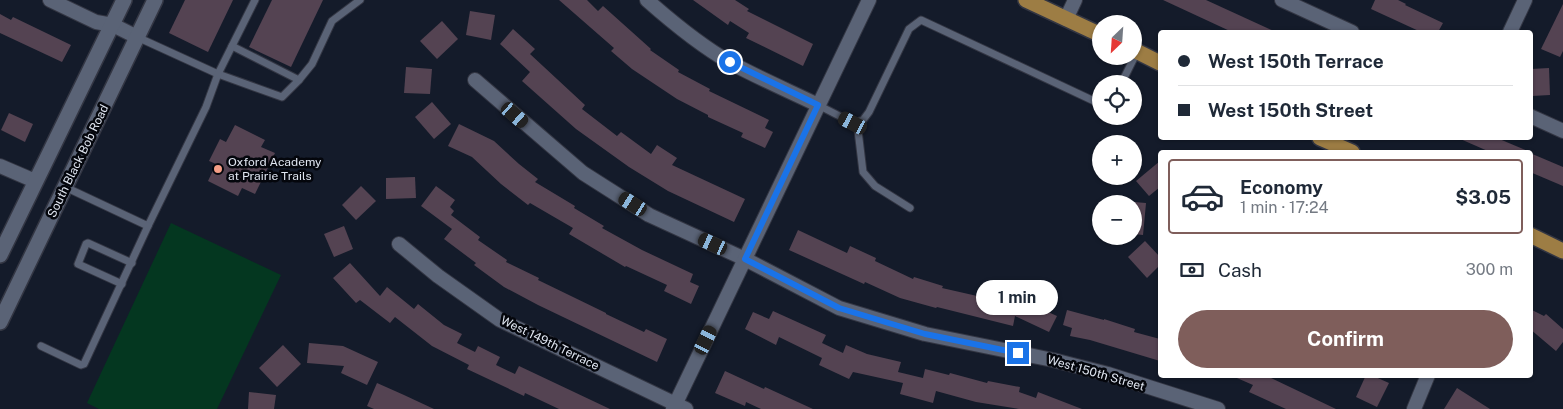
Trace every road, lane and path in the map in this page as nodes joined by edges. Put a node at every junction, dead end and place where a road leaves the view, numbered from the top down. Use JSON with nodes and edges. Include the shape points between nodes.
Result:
{"nodes":[{"id":1,"x":50,"y":0,"type":"edge"},
{"id":2,"x":124,"y":0,"type":"edge"},
{"id":3,"x":155,"y":0,"type":"edge"},
{"id":4,"x":255,"y":0,"type":"edge"},
{"id":5,"x":360,"y":0,"type":"edge"},
{"id":6,"x":647,"y":0,"type":"edge"},
{"id":7,"x":868,"y":0,"type":"edge"},
{"id":8,"x":1026,"y":0,"type":"edge"},
{"id":9,"x":1075,"y":0,"type":"edge"},
{"id":10,"x":1282,"y":0,"type":"edge"},
{"id":11,"x":1525,"y":0,"type":"edge"},
{"id":12,"x":1300,"y":4,"type":"edge"},
{"id":13,"x":1066,"y":19,"type":"junction"},
{"id":14,"x":113,"y":25,"type":"junction"},
{"id":15,"x":1348,"y":30,"type":"edge"},
{"id":16,"x":1511,"y":30,"type":"edge"},
{"id":17,"x":1092,"y":31,"type":"edge"},
{"id":18,"x":137,"y":37,"type":"junction"},
{"id":19,"x":232,"y":46,"type":"junction"},
{"id":20,"x":1142,"y":54,"type":"edge"},
{"id":21,"x":1158,"y":61,"type":"edge"},
{"id":22,"x":218,"y":74,"type":"junction"},
{"id":23,"x":300,"y":80,"type":"junction"},
{"id":24,"x":475,"y":80,"type":"dead end"},
{"id":25,"x":1092,"y":100,"type":"edge"},
{"id":26,"x":818,"y":105,"type":"junction"},
{"id":27,"x":1533,"y":117,"type":"edge"},
{"id":28,"x":858,"y":122,"type":"junction"},
{"id":29,"x":1563,"y":131,"type":"edge"},
{"id":30,"x":1324,"y":140,"type":"edge"},
{"id":31,"x":1347,"y":150,"type":"edge"},
{"id":32,"x":0,"y":166,"type":"edge"},
{"id":33,"x":35,"y":182,"type":"junction"},
{"id":34,"x":65,"y":187,"type":"junction"},
{"id":35,"x":910,"y":208,"type":"dead end"},
{"id":36,"x":148,"y":226,"type":"junction"},
{"id":37,"x":1533,"y":236,"type":"edge"},
{"id":38,"x":399,"y":244,"type":"dead end"},
{"id":39,"x":1563,"y":251,"type":"edge"},
{"id":40,"x":0,"y":255,"type":"edge"},
{"id":41,"x":745,"y":259,"type":"junction"},
{"id":42,"x":132,"y":263,"type":"junction"},
{"id":43,"x":122,"y":284,"type":"junction"},
{"id":44,"x":0,"y":322,"type":"edge"},
{"id":45,"x":41,"y":346,"type":"dead end"},
{"id":46,"x":1427,"y":378,"type":"edge"},
{"id":47,"x":678,"y":407,"type":"edge"},
{"id":48,"x":1218,"y":409,"type":"edge"},
{"id":49,"x":1414,"y":409,"type":"edge"}],
"edges":[{"from":1,"to":14,"type":"street","via":[[96,22]]},
{"from":2,"to":14,"type":"main road"},
{"from":3,"to":18,"type":"main road","name":"South Black Bob Road"},
{"from":4,"to":19,"type":"lane"},
{"from":5,"to":23,"type":"lane","via":[[332,21],[312,64]]},
{"from":6,"to":26,"type":"street","via":[[664,16],[730,62]]},
{"from":7,"to":26,"type":"street"},
{"from":8,"to":13,"type":"main road"},
{"from":9,"to":13,"type":"street"},
{"from":10,"to":12,"type":"street"},
{"from":11,"to":16,"type":"street"},
{"from":12,"to":15,"type":"street"},
{"from":13,"to":17,"type":"main road"},
{"from":14,"to":18,"type":"street"},
{"from":14,"to":33,"type":"main road"},
{"from":18,"to":22,"type":"lane"},
{"from":18,"to":34,"type":"main road","name":"South Black Bob Road"},
{"from":19,"to":22,"type":"lane"},
{"from":19,"to":23,"type":"lane"},
{"from":20,"to":21,"type":"main road"},
{"from":22,"to":23,"type":"lane","via":[[282,97]]},
{"from":22,"to":36,"type":"lane","via":[[206,107]]},
{"from":24,"to":41,"type":"street","name":"West 150th Street","via":[[583,173],[649,215]]},
{"from":25,"to":28,"type":"lane","via":[[921,20],[909,29],[869,112]]},
{"from":26,"to":28,"type":"lane","via":[[853,123]]},
{"from":26,"to":41,"type":"street"},
{"from":27,"to":29,"type":"street"},
{"from":28,"to":35,"type":"lane","via":[[863,172],[875,186]]},
{"from":30,"to":31,"type":"main road"},
{"from":32,"to":33,"type":"street"},
{"from":33,"to":40,"type":"main road"},
{"from":34,"to":36,"type":"lane"},
{"from":34,"to":44,"type":"main road","name":"South Black Bob Road"},
{"from":36,"to":42,"type":"lane"},
{"from":37,"to":39,"type":"main road"},
{"from":38,"to":47,"type":"street","name":"West 149th Terrace","via":[[500,320]]},
{"from":41,"to":47,"type":"street"},
{"from":41,"to":48,"type":"street","name":"West 150th Street","via":[[839,308],[925,334],[1108,374]]},
{"from":42,"to":43,"type":"lane"},
{"from":42,"to":43,"type":"lane","via":[[88,242],[86,244],[78,264]]},
{"from":43,"to":45,"type":"lane","via":[[84,364]]},
{"from":46,"to":49,"type":"street"}]}
